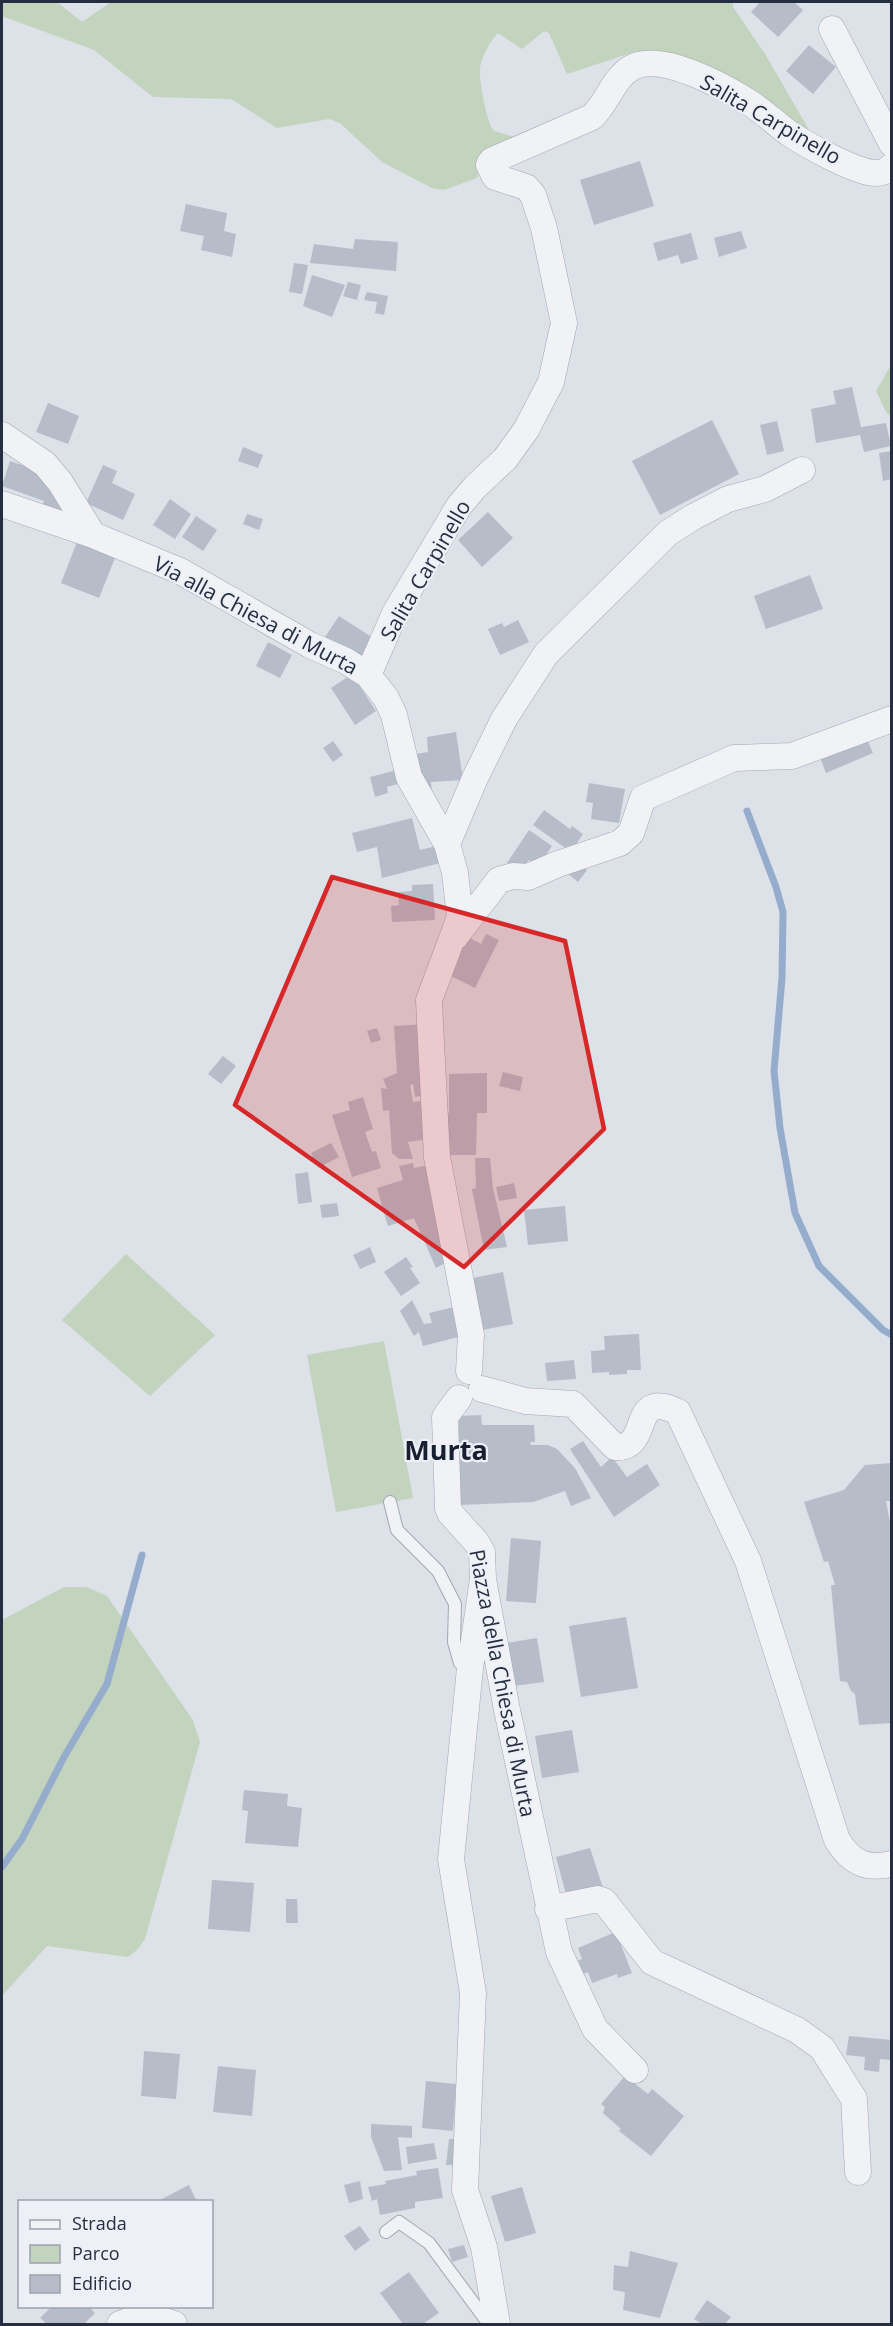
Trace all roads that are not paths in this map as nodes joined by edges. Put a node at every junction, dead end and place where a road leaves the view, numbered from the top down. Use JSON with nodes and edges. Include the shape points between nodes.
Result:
{"nodes":[{"id":1,"x":832,"y":29,"type":"dead end"},
{"id":2,"x":891,"y":144,"type":"edge"},
{"id":3,"x":891,"y":166,"type":"edge"},
{"id":4,"x":2,"y":435,"type":"edge"},
{"id":5,"x":802,"y":470,"type":"dead end"},
{"id":6,"x":2,"y":504,"type":"edge"},
{"id":7,"x":93,"y":535,"type":"junction"},
{"id":8,"x":368,"y":675,"type":"junction"},
{"id":9,"x":891,"y":720,"type":"edge"},
{"id":10,"x":447,"y":844,"type":"junction"},
{"id":11,"x":453,"y":940,"type":"junction"},
{"id":12,"x":470,"y":1386,"type":"junction"},
{"id":13,"x":390,"y":1502,"type":"dead end"},
{"id":14,"x":483,"y":1579,"type":"junction"},
{"id":15,"x":470,"y":1668,"type":"junction"},
{"id":16,"x":891,"y":1864,"type":"edge"},
{"id":17,"x":548,"y":1909,"type":"junction"},
{"id":18,"x":635,"y":2070,"type":"dead end"},
{"id":19,"x":858,"y":2172,"type":"dead end"},
{"id":20,"x":386,"y":2232,"type":"dead end"},
{"id":21,"x":120,"y":2325,"type":"edge"},
{"id":22,"x":174,"y":2325,"type":"edge"},
{"id":23,"x":489,"y":2325,"type":"edge"},
{"id":24,"x":497,"y":2325,"type":"edge"}],
"edges":[{"from":1,"to":2,"type":"street"},
{"from":3,"to":8,"type":"street","name":"Salita Carpinello","via":[[874,174],[858,168],[813,148],[723,87],[695,74],[651,63],[632,67],[592,117],[491,161],[495,177],[526,187],[533,195],[544,228],[564,323],[551,382],[526,430],[505,459],[459,506],[395,613]]},
{"from":4,"to":7,"type":"street","via":[[45,464]]},
{"from":5,"to":10,"type":"street","via":[[765,489],[728,499],[668,533],[546,654],[504,719]]},
{"from":6,"to":7,"type":"street","name":"Via alla Chiesa di Murta"},
{"from":7,"to":8,"type":"street","name":"Via alla Chiesa di Murta","via":[[180,571]]},
{"from":8,"to":10,"type":"street","name":"Via alla Chiesa di Murta","via":[[394,715],[416,794]]},
{"from":9,"to":11,"type":"street","via":[[792,756],[734,758],[643,798],[631,833],[620,843],[528,877],[499,880]]},
{"from":10,"to":11,"type":"street","name":"Via alla Chiesa di Murta","via":[[460,917]]},
{"from":11,"to":12,"type":"street","name":"Via alla Chiesa di Murta","via":[[429,1000],[431,1059],[437,1157],[471,1335]]},
{"from":12,"to":14,"type":"street","name":"Piazza della Chiesa di Murta","via":[[445,1417],[448,1508],[477,1543]]},
{"from":12,"to":16,"type":"street","via":[[525,1401],[573,1404],[615,1447],[625,1448],[633,1443],[644,1413],[651,1408],[678,1412],[748,1561],[837,1840],[856,1862],[880,1867]]},
{"from":13,"to":15,"type":"lane","via":[[398,1530],[438,1571],[455,1604],[454,1642],[460,1663]]},
{"from":14,"to":15,"type":"street"},
{"from":14,"to":17,"type":"street","name":"Piazza della Chiesa di Murta"},
{"from":15,"to":24,"type":"street","via":[[451,1859],[473,1993],[465,2190],[484,2247]]},
{"from":17,"to":18,"type":"street","name":"Piazza della Chiesa di Murta","via":[[559,1952],[596,2029]]},
{"from":17,"to":19,"type":"street","via":[[604,1901],[652,1962],[797,2030],[822,2048],[854,2099]]},
{"from":20,"to":23,"type":"lane","via":[[399,2222],[429,2243]]},
{"from":21,"to":22,"type":"street","via":[[138,2319]]}]}
